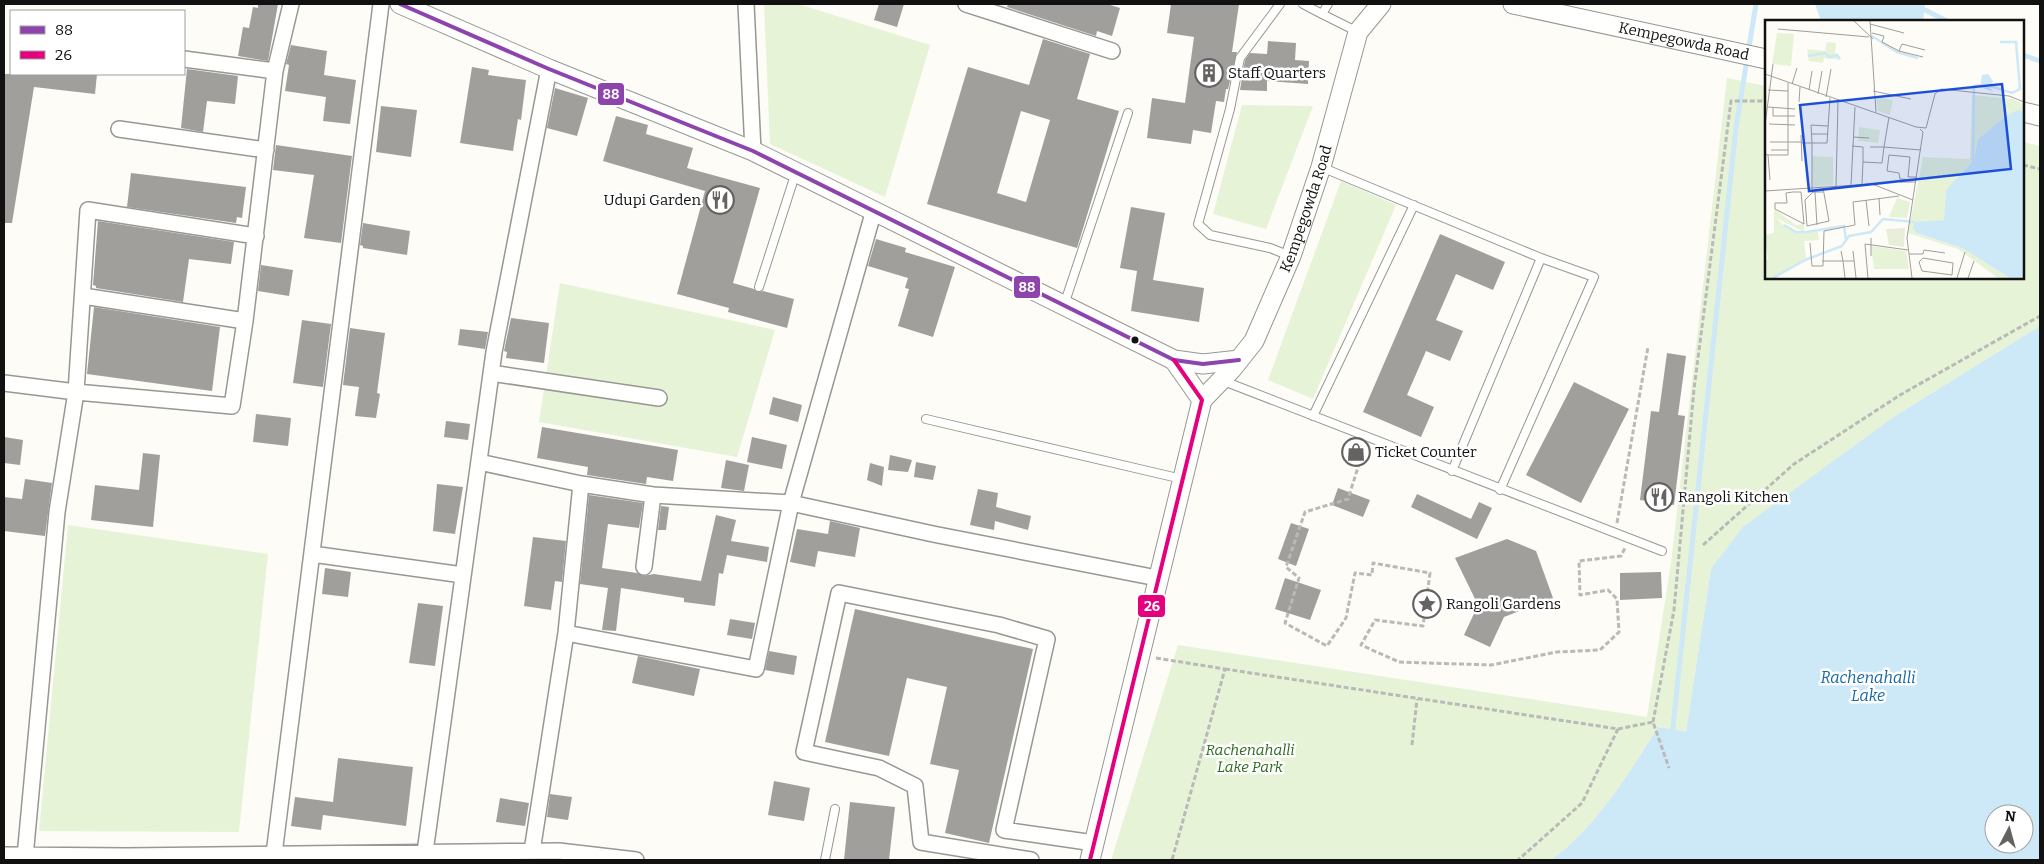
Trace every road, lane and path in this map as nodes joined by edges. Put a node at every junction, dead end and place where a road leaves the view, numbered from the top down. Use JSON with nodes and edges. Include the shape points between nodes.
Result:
{"nodes":[{"id":1,"x":291,"y":4,"type":"edge"},
{"id":2,"x":381,"y":4,"type":"edge"},
{"id":3,"x":400,"y":4,"type":"edge"},
{"id":4,"x":746,"y":4,"type":"edge"},
{"id":5,"x":966,"y":4,"type":"edge"},
{"id":6,"x":1280,"y":4,"type":"edge"},
{"id":7,"x":1303,"y":4,"type":"edge"},
{"id":8,"x":1328,"y":4,"type":"edge"},
{"id":9,"x":1381,"y":4,"type":"edge"},
{"id":10,"x":1513,"y":4,"type":"edge"},
{"id":11,"x":1322,"y":14,"type":"junction"},
{"id":12,"x":1358,"y":32,"type":"junction"},
{"id":13,"x":1112,"y":51,"type":"dead end"},
{"id":14,"x":1763,"y":58,"type":"edge"},
{"id":15,"x":185,"y":59,"type":"edge"},
{"id":16,"x":549,"y":69,"type":"junction"},
{"id":17,"x":275,"y":71,"type":"junction"},
{"id":18,"x":1765,"y":101,"type":"edge"},
{"id":19,"x":2024,"y":112,"type":"edge"},
{"id":20,"x":1128,"y":114,"type":"dead end"},
{"id":21,"x":2040,"y":116,"type":"edge"},
{"id":22,"x":119,"y":129,"type":"dead end"},
{"id":23,"x":266,"y":150,"type":"junction"},
{"id":24,"x":754,"y":151,"type":"junction"},
{"id":25,"x":2024,"y":165,"type":"edge"},
{"id":26,"x":1321,"y":167,"type":"junction"},
{"id":27,"x":2040,"y":169,"type":"edge"},
{"id":28,"x":796,"y":172,"type":"junction"},
{"id":29,"x":1414,"y":205,"type":"junction"},
{"id":30,"x":874,"y":210,"type":"junction"},
{"id":31,"x":256,"y":236,"type":"junction"},
{"id":32,"x":1291,"y":256,"type":"junction"},
{"id":33,"x":1541,"y":258,"type":"junction"},
{"id":34,"x":759,"y":287,"type":"dead end"},
{"id":35,"x":83,"y":296,"type":"junction"},
{"id":36,"x":1064,"y":305,"type":"junction"},
{"id":37,"x":2040,"y":316,"type":"edge"},
{"id":38,"x":245,"y":320,"type":"junction"},
{"id":39,"x":1648,"y":347,"type":"dead end"},
{"id":40,"x":1174,"y":360,"type":"junction"},
{"id":41,"x":1239,"y":360,"type":"junction"},
{"id":42,"x":491,"y":373,"type":"junction"},
{"id":43,"x":1221,"y":380,"type":"junction"},
{"id":44,"x":4,"y":383,"type":"edge"},
{"id":45,"x":76,"y":392,"type":"junction"},
{"id":46,"x":659,"y":398,"type":"dead end"},
{"id":47,"x":1202,"y":400,"type":"junction"},
{"id":48,"x":1313,"y":416,"type":"junction"},
{"id":49,"x":926,"y":419,"type":"dead end"},
{"id":50,"x":1368,"y":438,"type":"junction"},
{"id":51,"x":479,"y":462,"type":"junction"},
{"id":52,"x":1452,"y":471,"type":"junction"},
{"id":53,"x":1182,"y":479,"type":"junction"},
{"id":54,"x":581,"y":484,"type":"junction"},
{"id":55,"x":1500,"y":490,"type":"junction"},
{"id":56,"x":653,"y":495,"type":"junction"},
{"id":57,"x":791,"y":503,"type":"junction"},
{"id":58,"x":1615,"y":533,"type":"junction"},
{"id":59,"x":1630,"y":539,"type":"junction"},
{"id":60,"x":1703,"y":545,"type":"dead end"},
{"id":61,"x":1662,"y":551,"type":"dead end"},
{"id":62,"x":312,"y":554,"type":"junction"},
{"id":63,"x":644,"y":567,"type":"dead end"},
{"id":64,"x":463,"y":575,"type":"junction"},
{"id":65,"x":1157,"y":578,"type":"junction"},
{"id":66,"x":566,"y":633,"type":"junction"},
{"id":67,"x":1138,"y":655,"type":"junction"},
{"id":68,"x":1225,"y":669,"type":"junction"},
{"id":69,"x":1417,"y":699,"type":"junction"},
{"id":70,"x":1653,"y":722,"type":"junction"},
{"id":71,"x":1618,"y":729,"type":"junction"},
{"id":72,"x":1412,"y":745,"type":"dead end"},
{"id":73,"x":1669,"y":768,"type":"dead end"},
{"id":74,"x":835,"y":809,"type":"dead end"},
{"id":75,"x":1004,"y":830,"type":"junction"},
{"id":76,"x":532,"y":851,"type":"junction"},
{"id":77,"x":425,"y":852,"type":"junction"},
{"id":78,"x":1092,"y":852,"type":"edge"},
{"id":79,"x":274,"y":854,"type":"junction"},
{"id":80,"x":4,"y":855,"type":"edge"},
{"id":81,"x":999,"y":855,"type":"junction"},
{"id":82,"x":25,"y":857,"type":"junction"},
{"id":83,"x":131,"y":858,"type":"edge"},
{"id":84,"x":636,"y":860,"type":"edge"},
{"id":85,"x":825,"y":860,"type":"edge"},
{"id":86,"x":1032,"y":860,"type":"edge"},
{"id":87,"x":1172,"y":860,"type":"edge"},
{"id":88,"x":1518,"y":860,"type":"edge"}],
"edges":[{"from":1,"to":17,"type":"street"},
{"from":2,"to":62,"type":"street"},
{"from":3,"to":16,"type":"street"},
{"from":4,"to":24,"type":"street"},
{"from":5,"to":13,"type":"street"},
{"from":6,"to":32,"type":"lane","via":[[1240,58],[1230,109],[1198,224],[1210,235]]},
{"from":7,"to":11,"type":"lane"},
{"from":8,"to":11,"type":"lane"},
{"from":9,"to":12,"type":"street","name":"Kempegowda Road"},
{"from":10,"to":14,"type":"street","name":"Kempegowda Road"},
{"from":11,"to":12,"type":"lane"},
{"from":12,"to":26,"type":"street","name":"Kempegowda Road"},
{"from":15,"to":17,"type":"street"},
{"from":16,"to":24,"type":"street"},
{"from":16,"to":42,"type":"street"},
{"from":17,"to":23,"type":"street"},
{"from":18,"to":70,"type":"path","via":[[1731,101],[1694,389],[1674,610]]},
{"from":19,"to":21,"type":"street"},
{"from":20,"to":36,"type":"lane"},
{"from":22,"to":23,"type":"street"},
{"from":23,"to":31,"type":"street"},
{"from":24,"to":28,"type":"street"},
{"from":25,"to":27,"type":"path"},
{"from":26,"to":29,"type":"lane"},
{"from":26,"to":32,"type":"street","name":"Kempegowda Road"},
{"from":28,"to":30,"type":"street"},
{"from":28,"to":34,"type":"lane"},
{"from":29,"to":33,"type":"lane"},
{"from":29,"to":48,"type":"lane"},
{"from":30,"to":36,"type":"street"},
{"from":30,"to":57,"type":"street"},
{"from":31,"to":35,"type":"street","via":[[88,210]]},
{"from":31,"to":38,"type":"street"},
{"from":32,"to":41,"type":"street","name":"Kempegowda Road","via":[[1254,341]]},
{"from":33,"to":52,"type":"lane"},
{"from":33,"to":55,"type":"lane","via":[[1594,277]]},
{"from":35,"to":38,"type":"street"},
{"from":35,"to":45,"type":"street"},
{"from":36,"to":40,"type":"street"},
{"from":37,"to":60,"type":"path","via":[[1900,395],[1794,464]]},
{"from":38,"to":45,"type":"street","via":[[232,406]]},
{"from":39,"to":58,"type":"path"},
{"from":40,"to":41,"type":"street","via":[[1203,364]]},
{"from":40,"to":47,"type":"street"},
{"from":41,"to":43,"type":"street","name":"Kempegowda Road"},
{"from":42,"to":46,"type":"street"},
{"from":42,"to":51,"type":"street"},
{"from":43,"to":47,"type":"street","name":"Kempegowda Road"},
{"from":43,"to":48,"type":"lane"},
{"from":44,"to":45,"type":"street"},
{"from":45,"to":82,"type":"street","via":[[57,512]]},
{"from":47,"to":53,"type":"street","name":"Kempegowda Road"},
{"from":48,"to":50,"type":"lane"},
{"from":49,"to":53,"type":"lane"},
{"from":50,"to":52,"type":"lane"},
{"from":50,"to":59,"type":"path","via":[[1348,499],[1304,512],[1286,567],[1299,578],[1285,624],[1327,646],[1346,618],[1355,573],[1372,575],[1373,563],[1430,573],[1423,626],[1375,620],[1361,644],[1399,662],[1491,665],[1557,652],[1600,650],[1619,632],[1616,600],[1608,590],[1580,595],[1578,561],[1621,556]]},
{"from":51,"to":54,"type":"street"},
{"from":51,"to":64,"type":"street"},
{"from":52,"to":55,"type":"lane"},
{"from":53,"to":65,"type":"street","name":"Kempegowda Road"},
{"from":54,"to":56,"type":"street"},
{"from":54,"to":66,"type":"street"},
{"from":55,"to":58,"type":"lane"},
{"from":56,"to":57,"type":"street"},
{"from":56,"to":63,"type":"street"},
{"from":57,"to":65,"type":"street"},
{"from":57,"to":66,"type":"street","via":[[756,668]]},
{"from":58,"to":59,"type":"lane"},
{"from":59,"to":61,"type":"lane"},
{"from":62,"to":64,"type":"street"},
{"from":62,"to":79,"type":"street"},
{"from":64,"to":77,"type":"street"},
{"from":65,"to":67,"type":"street","name":"Kempegowda Road"},
{"from":66,"to":76,"type":"street"},
{"from":67,"to":68,"type":"path"},
{"from":67,"to":78,"type":"street","name":"Kempegowda Road"},
{"from":68,"to":69,"type":"path"},
{"from":68,"to":87,"type":"path"},
{"from":69,"to":71,"type":"path"},
{"from":69,"to":72,"type":"path"},
{"from":70,"to":71,"type":"path"},
{"from":70,"to":73,"type":"path"},
{"from":71,"to":88,"type":"path","via":[[1582,803]]},
{"from":74,"to":85,"type":"lane"},
{"from":75,"to":78,"type":"street"},
{"from":75,"to":81,"type":"street"},
{"from":75,"to":81,"type":"street","via":[[1047,638],[999,625],[839,593],[804,752],[879,768],[915,786],[921,842]]},
{"from":76,"to":77,"type":"street"},
{"from":76,"to":84,"type":"street"},
{"from":77,"to":79,"type":"street"},
{"from":79,"to":83,"type":"street"},
{"from":80,"to":82,"type":"street"},
{"from":81,"to":86,"type":"street"},
{"from":82,"to":83,"type":"street"}]}
